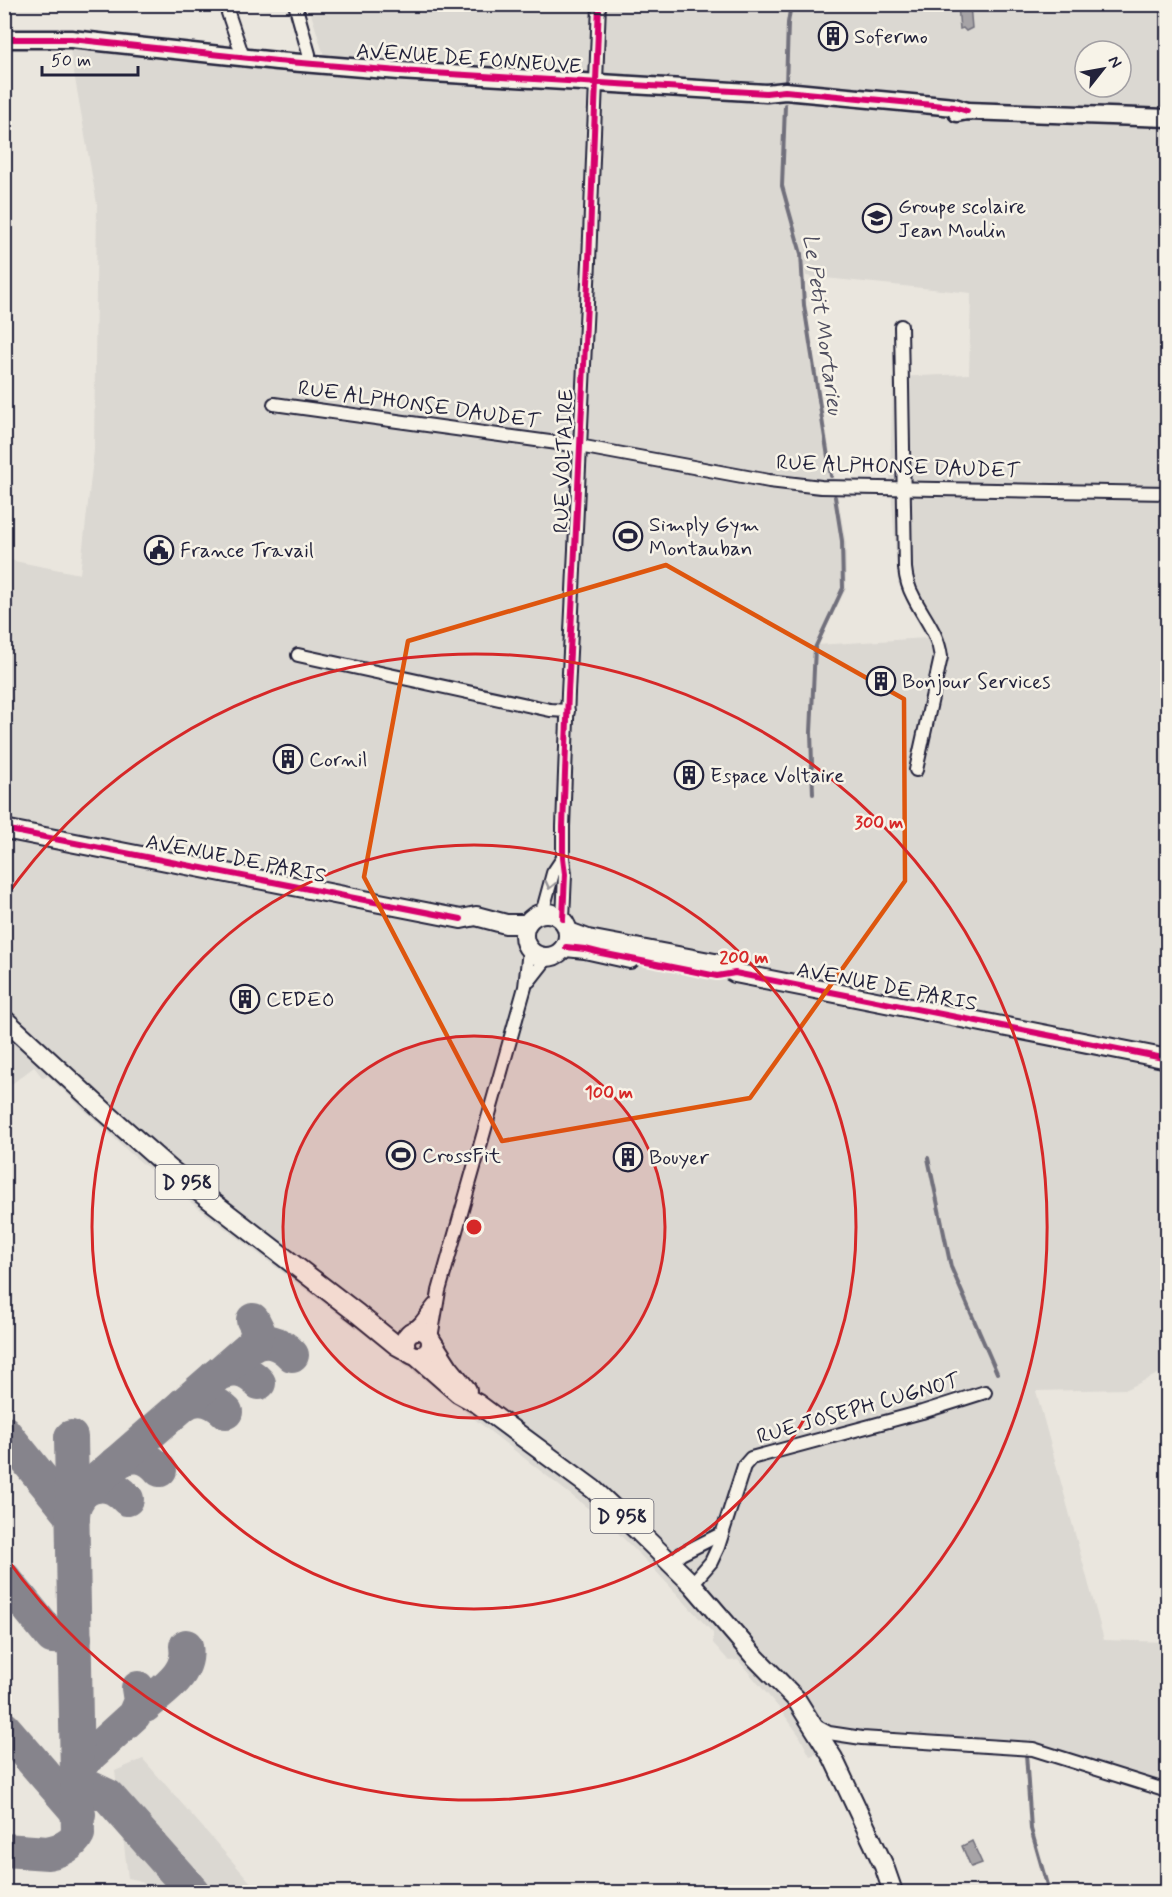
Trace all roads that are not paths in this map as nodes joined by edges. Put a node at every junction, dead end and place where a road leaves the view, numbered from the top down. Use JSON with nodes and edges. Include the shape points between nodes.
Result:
{"nodes":[{"id":1,"x":225,"y":4,"type":"edge"},
{"id":2,"x":295,"y":4,"type":"edge"},
{"id":3,"x":598,"y":4,"type":"edge"},
{"id":4,"x":4,"y":39,"type":"edge"},
{"id":5,"x":243,"y":57,"type":"junction"},
{"id":6,"x":309,"y":64,"type":"junction"},
{"id":7,"x":595,"y":83,"type":"junction"},
{"id":8,"x":1167,"y":118,"type":"edge"},
{"id":9,"x":901,"y":326,"type":"dead end"},
{"id":10,"x":274,"y":404,"type":"dead end"},
{"id":11,"x":579,"y":446,"type":"junction"},
{"id":12,"x":903,"y":488,"type":"junction"},
{"id":13,"x":1167,"y":493,"type":"edge"},
{"id":14,"x":298,"y":656,"type":"dead end"},
{"id":15,"x":568,"y":711,"type":"junction"},
{"id":16,"x":916,"y":770,"type":"dead end"},
{"id":17,"x":4,"y":829,"type":"edge"},
{"id":18,"x":563,"y":858,"type":"junction"},
{"id":19,"x":530,"y":932,"type":"junction"},
{"id":20,"x":566,"y":933,"type":"junction"},
{"id":21,"x":547,"y":957,"type":"junction"},
{"id":22,"x":525,"y":987,"type":"junction"},
{"id":23,"x":4,"y":1019,"type":"edge"},
{"id":24,"x":1167,"y":1059,"type":"edge"},
{"id":25,"x":436,"y":1301,"type":"junction"},
{"id":26,"x":431,"y":1339,"type":"junction"},
{"id":27,"x":411,"y":1343,"type":"junction"},
{"id":28,"x":985,"y":1392,"type":"dead end"},
{"id":29,"x":478,"y":1404,"type":"junction"},
{"id":30,"x":721,"y":1534,"type":"junction"},
{"id":31,"x":671,"y":1563,"type":"junction"},
{"id":32,"x":692,"y":1584,"type":"junction"},
{"id":33,"x":762,"y":1664,"type":"junction"},
{"id":34,"x":810,"y":1721,"type":"junction"},
{"id":35,"x":862,"y":1738,"type":"junction"},
{"id":36,"x":832,"y":1758,"type":"junction"},
{"id":37,"x":1167,"y":1793,"type":"edge"},
{"id":38,"x":891,"y":1893,"type":"edge"}],
"edges":[{"from":1,"to":5,"type":"street"},
{"from":2,"to":6,"type":"street"},
{"from":3,"to":7,"type":"street","name":"RUE VOLTAIRE"},
{"from":4,"to":5,"type":"street","name":"AVENUE DE FONNEUVE","via":[[71,39]]},
{"from":5,"to":6,"type":"street","name":"AVENUE DE FONNEUVE"},
{"from":6,"to":7,"type":"street","name":"AVENUE DE FONNEUVE"},
{"from":7,"to":8,"type":"street","name":"AVENUE DE FONNEUVE","via":[[766,93],[922,114],[967,111]]},
{"from":7,"to":11,"type":"street","name":"RUE VOLTAIRE"},
{"from":9,"to":12,"type":"street"},
{"from":10,"to":11,"type":"street","name":"RUE ALPHONSE DAUDET"},
{"from":11,"to":12,"type":"street","name":"RUE ALPHONSE DAUDET","via":[[769,481],[821,487]]},
{"from":11,"to":15,"type":"street","name":"RUE VOLTAIRE"},
{"from":12,"to":13,"type":"street","name":"RUE ALPHONSE DAUDET"},
{"from":12,"to":16,"type":"street","via":[[907,584],[935,633],[941,657]]},
{"from":14,"to":15,"type":"street"},
{"from":15,"to":18,"type":"street","name":"RUE VOLTAIRE"},
{"from":17,"to":19,"type":"main road","name":"AVENUE DE PARIS","via":[[461,919],[472,928]]},
{"from":18,"to":19,"type":"street","name":"RUE VOLTAIRE","one_way":true,"via":[[553,873],[544,906]]},
{"from":18,"to":20,"type":"street","name":"RUE VOLTAIRE"},
{"from":19,"to":20,"type":"main road","via":[[548,912],[557,915]]},
{"from":19,"to":21,"type":"main road","via":[[536,955]]},
{"from":19,"to":22,"type":"street","name":"RUE VOLTAIRE"},
{"from":20,"to":21,"type":"main road","via":[[558,955]]},
{"from":20,"to":24,"type":"main road","name":"AVENUE DE PARIS","via":[[585,949],[601,953],[717,976],[735,973]]},
{"from":21,"to":22,"type":"street","name":"RUE VOLTAIRE"},
{"from":22,"to":25,"type":"street","name":"RUE VOLTAIRE"},
{"from":23,"to":27,"type":"main road","number":"D 958","via":[[171,1170],[396,1345]]},
{"from":25,"to":26,"type":"street","name":"RUE VOLTAIRE"},
{"from":25,"to":27,"type":"street","name":"RUE VOLTAIRE"},
{"from":26,"to":27,"type":"main road","via":[[430,1349],[424,1355]]},
{"from":26,"to":29,"type":"main road","number":"D 958"},
{"from":27,"to":29,"type":"main road","number":"D 958","via":[[458,1393]]},
{"from":28,"to":30,"type":"street","name":"RUE JOSEPH CUGNOT","via":[[752,1458],[744,1466]]},
{"from":29,"to":31,"type":"main road","number":"D 958","via":[[593,1489]]},
{"from":30,"to":31,"type":"street"},
{"from":30,"to":32,"type":"street","name":"RUE JOSEPH CUGNOT","via":[[711,1562]]},
{"from":31,"to":32,"type":"main road","number":"D 958"},
{"from":32,"to":33,"type":"main road","number":"D 958"},
{"from":33,"to":34,"type":"main road","number":"D 958","via":[[796,1699]]},
{"from":33,"to":38,"type":"main road","number":"D 958","via":[[823,1757]]},
{"from":34,"to":35,"type":"street","via":[[829,1733]]},
{"from":34,"to":36,"type":"main road","number":"D 958"},
{"from":35,"to":36,"type":"street","via":[[839,1744]]},
{"from":35,"to":37,"type":"street","via":[[1033,1749]]},
{"from":36,"to":38,"type":"main road","number":"D 958","via":[[884,1866]]}]}
